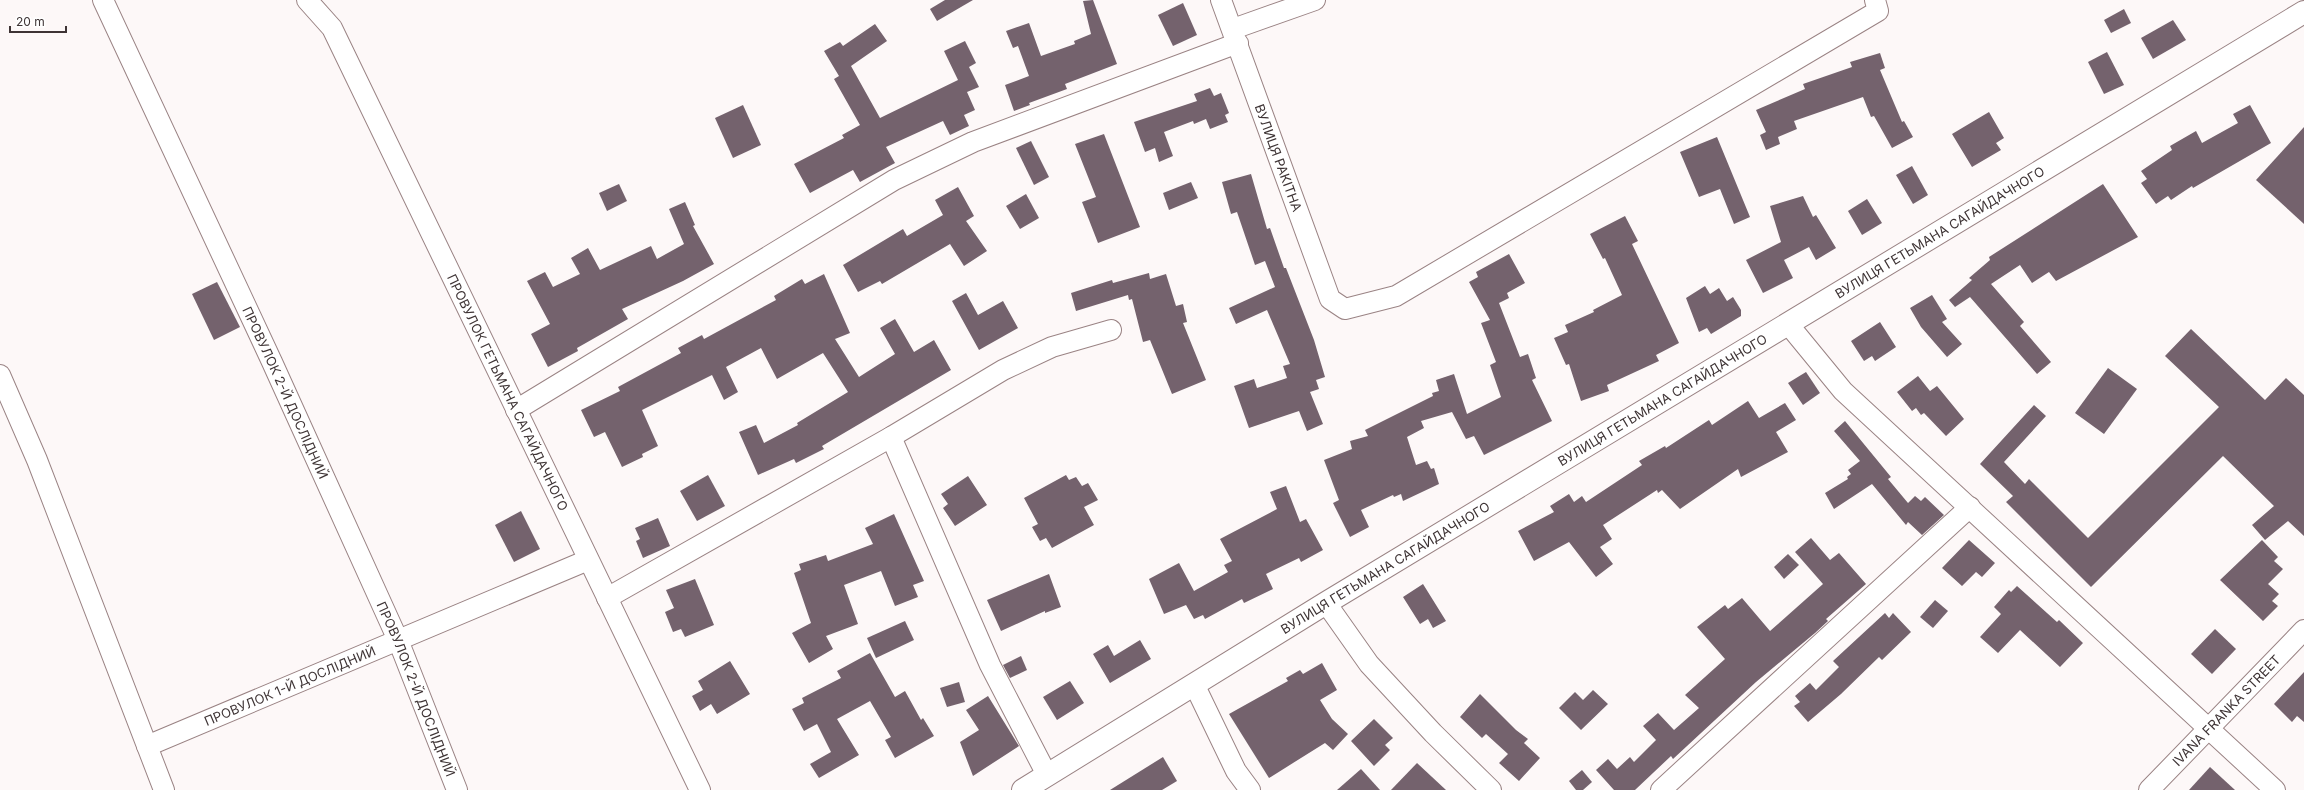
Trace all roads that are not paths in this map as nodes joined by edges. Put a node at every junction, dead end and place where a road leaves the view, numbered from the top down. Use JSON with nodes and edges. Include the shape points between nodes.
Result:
{"nodes":[{"id":1,"x":104,"y":0,"type":"edge"},
{"id":2,"x":307,"y":0,"type":"edge"},
{"id":3,"x":1221,"y":0,"type":"edge"},
{"id":4,"x":1315,"y":0,"type":"edge"},
{"id":5,"x":1876,"y":6,"type":"edge"},
{"id":6,"x":2304,"y":12,"type":"edge"},
{"id":7,"x":1235,"y":36,"type":"junction"},
{"id":8,"x":1788,"y":324,"type":"junction"},
{"id":9,"x":1110,"y":330,"type":"dead end"},
{"id":10,"x":0,"y":375,"type":"edge"},
{"id":11,"x":516,"y":410,"type":"junction"},
{"id":12,"x":891,"y":437,"type":"junction"},
{"id":13,"x":1970,"y":507,"type":"junction"},
{"id":14,"x":588,"y":560,"type":"junction"},
{"id":15,"x":607,"y":598,"type":"junction"},
{"id":16,"x":1326,"y":603,"type":"junction"},
{"id":17,"x":2304,"y":630,"type":"edge"},
{"id":18,"x":398,"y":640,"type":"junction"},
{"id":19,"x":1194,"y":684,"type":"junction"},
{"id":20,"x":2209,"y":728,"type":"junction"},
{"id":21,"x":147,"y":746,"type":"junction"},
{"id":22,"x":1047,"y":775,"type":"junction"},
{"id":23,"x":164,"y":790,"type":"edge"},
{"id":24,"x":457,"y":790,"type":"edge"},
{"id":25,"x":700,"y":790,"type":"edge"},
{"id":26,"x":1023,"y":790,"type":"edge"},
{"id":27,"x":1250,"y":790,"type":"edge"},
{"id":28,"x":1491,"y":790,"type":"edge"},
{"id":29,"x":1662,"y":790,"type":"edge"},
{"id":30,"x":2149,"y":790,"type":"edge"},
{"id":31,"x":2275,"y":790,"type":"edge"}],
"edges":[{"from":1,"to":18,"type":"street","name":"ПРОВУЛОК 2-Й ДОСЛІДНИЙ"},
{"from":2,"to":11,"type":"street","name":"ПРОВУЛОК ГЕТЬМАНА САГАЙДАЧНОГО","via":[[332,28]]},
{"from":3,"to":7,"type":"street","name":"ВУЛИЦЯ РАКІТНА"},
{"from":4,"to":7,"type":"street"},
{"from":5,"to":7,"type":"street","name":"ВУЛИЦЯ РАКІТНА","via":[[1396,296],[1345,309],[1330,299]]},
{"from":6,"to":8,"type":"main road","name":"ВУЛИЦЯ ГЕТЬМАНА САГАЙДАЧНОГО"},
{"from":7,"to":11,"type":"street","via":[[973,142],[894,180]]},
{"from":8,"to":13,"type":"street","via":[[1843,390]]},
{"from":8,"to":16,"type":"main road","name":"ВУЛИЦЯ ГЕТЬМАНА САГАЙДАЧНОГО"},
{"from":9,"to":12,"type":"street","via":[[1052,347],[1003,370]]},
{"from":10,"to":21,"type":"street","via":[[37,460]]},
{"from":11,"to":14,"type":"street","name":"ПРОВУЛОК ГЕТЬМАНА САГАЙДАЧНОГО"},
{"from":12,"to":15,"type":"street"},
{"from":12,"to":22,"type":"street","via":[[990,665]]},
{"from":13,"to":20,"type":"street"},
{"from":13,"to":29,"type":"street"},
{"from":14,"to":15,"type":"street","name":"ПРОВУЛОК ГЕТЬМАНА САГАЙДАЧНОГО"},
{"from":14,"to":18,"type":"street","name":"ПРОВУЛОК 1-Й ДОСЛІДНИЙ"},
{"from":15,"to":25,"type":"street","name":"ПРОВУЛОК ГЕТЬМАНА САГАЙДАЧНОГО"},
{"from":16,"to":19,"type":"main road","name":"ВУЛИЦЯ ГЕТЬМАНА САГАЙДАЧНОГО"},
{"from":16,"to":28,"type":"street","via":[[1369,664]]},
{"from":17,"to":20,"type":"street","name":"IVANA FRANKA STREET"},
{"from":18,"to":21,"type":"street","name":"ПРОВУЛОК 1-Й ДОСЛІДНИЙ"},
{"from":18,"to":24,"type":"street","name":"ПРОВУЛОК 2-Й ДОСЛІДНИЙ"},
{"from":19,"to":22,"type":"main road","name":"ВУЛИЦЯ ГЕТЬМАНА САГАЙДАЧНОГО"},
{"from":19,"to":27,"type":"street","via":[[1236,771]]},
{"from":20,"to":30,"type":"street","name":"IVANA FRANKA STREET"},
{"from":20,"to":31,"type":"street"},
{"from":21,"to":23,"type":"street"},
{"from":22,"to":26,"type":"main road","name":"ВУЛИЦЯ ГЕТЬМАНА САГАЙДАЧНОГО"}]}
